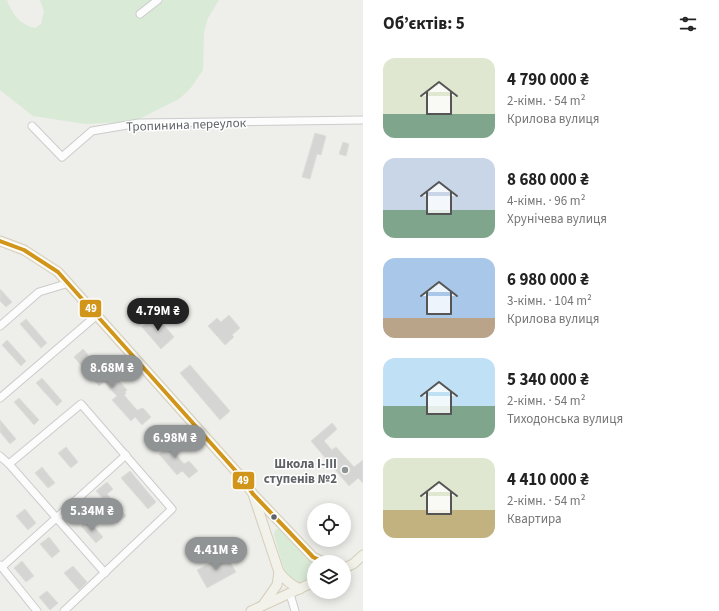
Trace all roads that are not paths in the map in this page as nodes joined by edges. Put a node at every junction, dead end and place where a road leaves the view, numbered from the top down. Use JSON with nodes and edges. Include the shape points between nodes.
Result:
{"nodes":[{"id":1,"x":158,"y":0,"type":"edge"},
{"id":2,"x":140,"y":14,"type":"dead end"},
{"id":3,"x":363,"y":120,"type":"edge"},
{"id":4,"x":32,"y":126,"type":"dead end"},
{"id":5,"x":1,"y":244,"type":"edge"},
{"id":6,"x":69,"y":283,"type":"junction"},
{"id":7,"x":97,"y":315,"type":"junction"},
{"id":8,"x":0,"y":326,"type":"edge"},
{"id":9,"x":0,"y":398,"type":"edge"},
{"id":10,"x":126,"y":455,"type":"junction"},
{"id":11,"x":0,"y":456,"type":"edge"},
{"id":12,"x":9,"y":464,"type":"junction"},
{"id":13,"x":253,"y":494,"type":"junction"},
{"id":14,"x":57,"y":517,"type":"junction"},
{"id":15,"x":280,"y":523,"type":"junction"},
{"id":16,"x":266,"y":531,"type":"junction"},
{"id":17,"x":310,"y":555,"type":"edge"},
{"id":18,"x":363,"y":555,"type":"edge"},
{"id":19,"x":351,"y":564,"type":"edge"},
{"id":20,"x":1,"y":566,"type":"edge"},
{"id":21,"x":279,"y":572,"type":"junction"},
{"id":22,"x":105,"y":573,"type":"junction"},
{"id":23,"x":307,"y":584,"type":"edge"},
{"id":24,"x":300,"y":588,"type":"junction"},
{"id":25,"x":290,"y":594,"type":"junction"},
{"id":26,"x":263,"y":605,"type":"junction"},
{"id":27,"x":37,"y":611,"type":"edge"},
{"id":28,"x":64,"y":611,"type":"edge"},
{"id":29,"x":251,"y":611,"type":"edge"},
{"id":30,"x":295,"y":611,"type":"edge"}],
"edges":[{"from":1,"to":2,"type":"street"},
{"from":3,"to":4,"type":"street","name":"Тропинина переулок","via":[[139,123],[92,131],[62,157]]},
{"from":5,"to":6,"type":"main road","via":[[24,250],[58,272]]},
{"from":6,"to":7,"type":"main road"},
{"from":6,"to":8,"type":"street","via":[[39,292]]},
{"from":7,"to":9,"type":"street"},
{"from":7,"to":13,"type":"main road","via":[[242,478]]},
{"from":10,"to":12,"type":"street","via":[[81,404]]},
{"from":10,"to":14,"type":"street"},
{"from":10,"to":22,"type":"street","via":[[172,509]]},
{"from":11,"to":12,"type":"street"},
{"from":12,"to":14,"type":"street"},
{"from":13,"to":15,"type":"main road"},
{"from":13,"to":16,"type":"main road"},
{"from":14,"to":20,"type":"street"},
{"from":14,"to":22,"type":"street"},
{"from":15,"to":16,"type":"main road","via":[[275,523]]},
{"from":15,"to":17,"type":"main road"},
{"from":16,"to":21,"type":"main road"},
{"from":18,"to":19,"type":"main road"},
{"from":20,"to":27,"type":"street"},
{"from":21,"to":24,"type":"main road","via":[[291,585]]},
{"from":21,"to":26,"type":"main road","via":[[277,585]]},
{"from":22,"to":28,"type":"street"},
{"from":23,"to":24,"type":"main road"},
{"from":24,"to":25,"type":"main road"},
{"from":25,"to":26,"type":"main road"},
{"from":25,"to":30,"type":"street"},
{"from":26,"to":29,"type":"main road"}]}
